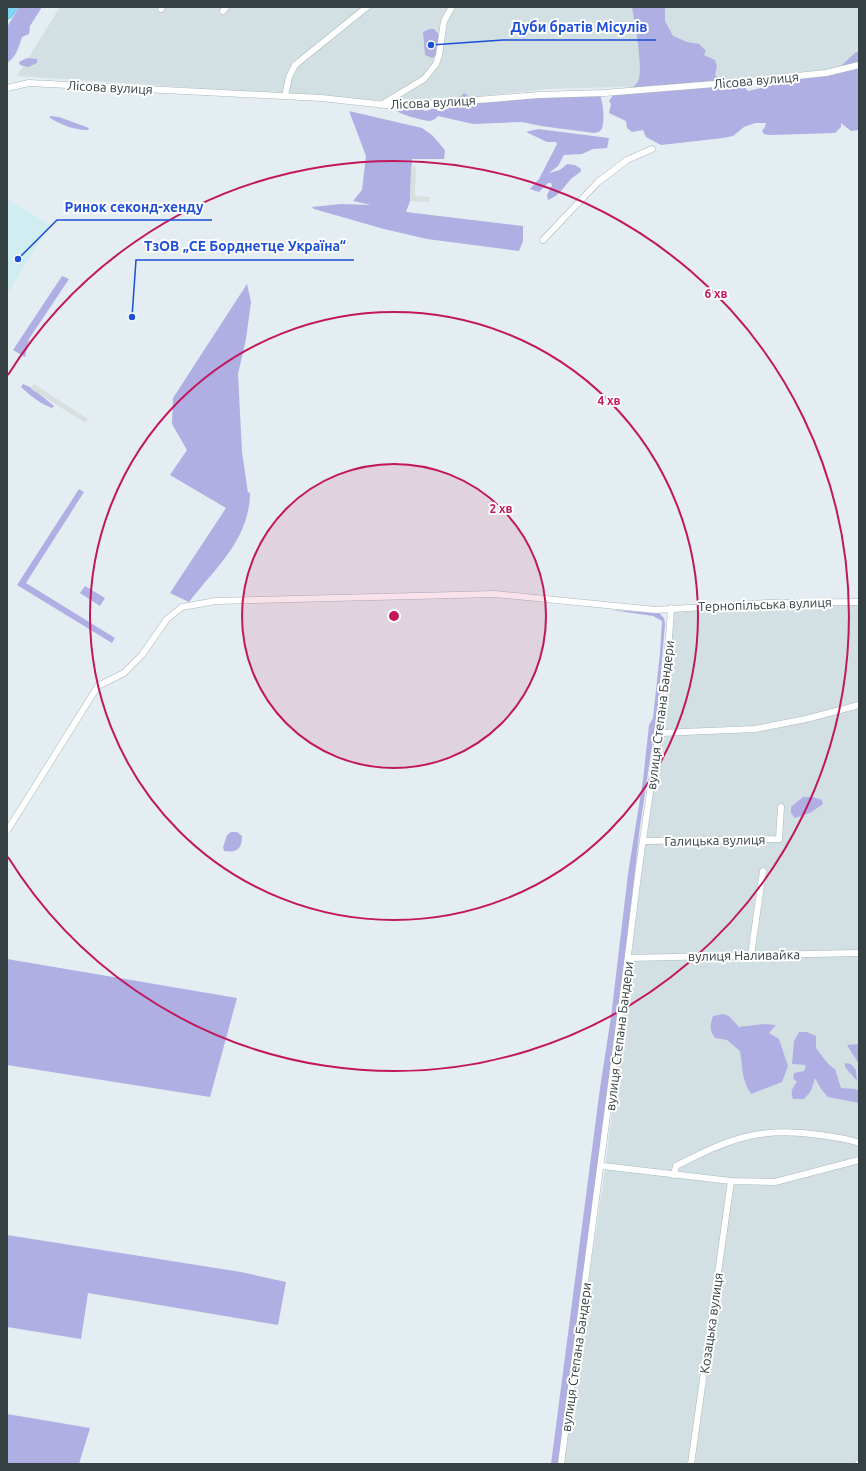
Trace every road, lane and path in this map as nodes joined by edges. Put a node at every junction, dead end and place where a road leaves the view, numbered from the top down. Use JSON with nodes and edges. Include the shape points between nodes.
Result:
{"nodes":[{"id":1,"x":12,"y":7,"type":"edge"},
{"id":2,"x":367,"y":7,"type":"edge"},
{"id":3,"x":452,"y":7,"type":"edge"},
{"id":4,"x":7,"y":14,"type":"edge"},
{"id":5,"x":859,"y":65,"type":"edge"},
{"id":6,"x":7,"y":88,"type":"edge"},
{"id":7,"x":285,"y":96,"type":"junction"},
{"id":8,"x":381,"y":105,"type":"junction"},
{"id":9,"x":652,"y":149,"type":"dead end"},
{"id":10,"x":543,"y":240,"type":"dead end"},
{"id":11,"x":859,"y":602,"type":"edge"},
{"id":12,"x":672,"y":608,"type":"junction"},
{"id":13,"x":859,"y":704,"type":"edge"},
{"id":14,"x":660,"y":733,"type":"junction"},
{"id":15,"x":781,"y":807,"type":"dead end"},
{"id":16,"x":7,"y":831,"type":"edge"},
{"id":17,"x":643,"y":840,"type":"junction"},
{"id":18,"x":763,"y":871,"type":"dead end"},
{"id":19,"x":859,"y":953,"type":"edge"},
{"id":20,"x":751,"y":955,"type":"junction"},
{"id":21,"x":628,"y":958,"type":"junction"},
{"id":22,"x":859,"y":1143,"type":"edge"},
{"id":23,"x":859,"y":1160,"type":"edge"},
{"id":24,"x":603,"y":1166,"type":"junction"},
{"id":25,"x":674,"y":1175,"type":"junction"},
{"id":26,"x":731,"y":1181,"type":"junction"},
{"id":27,"x":562,"y":1464,"type":"edge"},
{"id":28,"x":691,"y":1464,"type":"edge"}],
"edges":[{"from":1,"to":4,"type":"highway"},
{"from":2,"to":7,"type":"street","via":[[295,65]]},
{"from":3,"to":8,"type":"street","via":[[444,21],[436,64],[424,79]]},
{"from":5,"to":8,"type":"street","name":"Лісова вулиця","via":[[826,73],[739,82],[604,93]]},
{"from":6,"to":7,"type":"street","name":"Лісова вулиця","via":[[29,83]]},
{"from":7,"to":8,"type":"street","name":"Лісова вулиця"},
{"from":9,"to":10,"type":"street","via":[[627,160],[598,182]]},
{"from":11,"to":12,"type":"street","name":"Тернопільська вулиця"},
{"from":12,"to":14,"type":"street","name":"вулиця Степана Бандери"},
{"from":12,"to":16,"type":"street","name":"Тернопільська вулиця","via":[[649,609],[495,594],[216,601],[182,607],[167,619],[142,655],[124,673],[98,686]]},
{"from":13,"to":14,"type":"street","via":[[806,719],[755,729]]},
{"from":14,"to":17,"type":"street","name":"вулиця Степана Бандери"},
{"from":15,"to":17,"type":"street","name":"Галицька вулиця","via":[[779,839]]},
{"from":17,"to":21,"type":"street","name":"вулиця Степана Бандери"},
{"from":18,"to":20,"type":"street"},
{"from":19,"to":20,"type":"street","name":"вулиця Наливайка"},
{"from":20,"to":21,"type":"street","name":"вулиця Наливайка"},
{"from":21,"to":24,"type":"street","name":"вулиця Степана Бандери"},
{"from":22,"to":25,"type":"street","via":[[789,1131],[757,1133],[702,1153],[676,1166]]},
{"from":23,"to":26,"type":"street","via":[[775,1182]]},
{"from":24,"to":25,"type":"street"},
{"from":24,"to":27,"type":"street","name":"вулиця Степана Бандери"},
{"from":25,"to":26,"type":"street"},
{"from":26,"to":28,"type":"street","name":"Козацька вулиця"}]}
